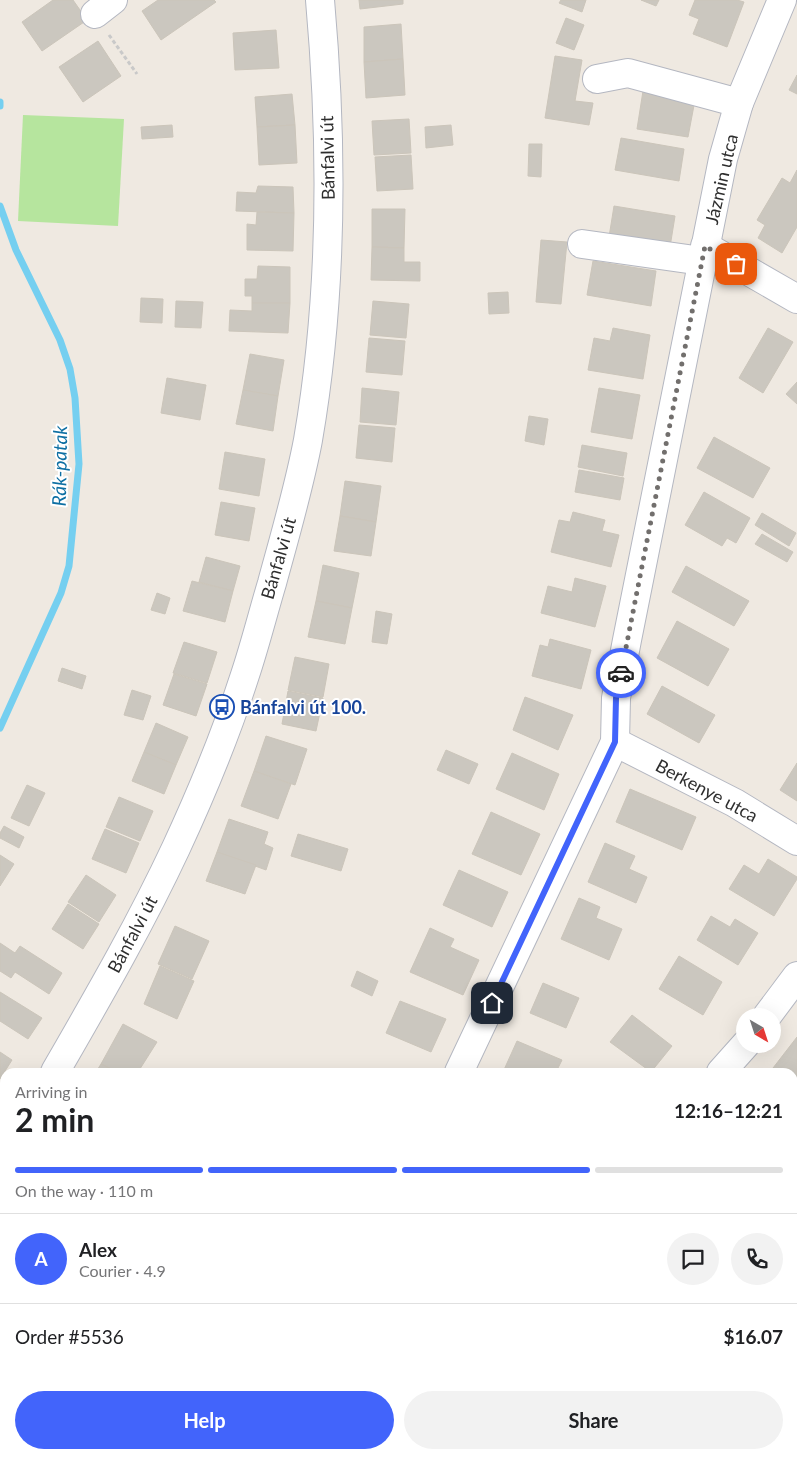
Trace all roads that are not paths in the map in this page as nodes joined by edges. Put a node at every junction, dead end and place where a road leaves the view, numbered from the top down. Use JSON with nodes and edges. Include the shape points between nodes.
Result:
{"nodes":[{"id":1,"x":320,"y":0,"type":"edge"},
{"id":2,"x":782,"y":0,"type":"edge"},
{"id":3,"x":597,"y":79,"type":"dead end"},
{"id":4,"x":739,"y":103,"type":"junction"},
{"id":5,"x":582,"y":244,"type":"dead end"},
{"id":6,"x":704,"y":254,"type":"junction"},
{"id":7,"x":797,"y":299,"type":"edge"},
{"id":8,"x":615,"y":742,"type":"junction"},
{"id":9,"x":797,"y":841,"type":"edge"},
{"id":10,"x":797,"y":976,"type":"edge"},
{"id":11,"x":773,"y":1008,"type":"edge"},
{"id":12,"x":738,"y":1053,"type":"edge"},
{"id":13,"x":57,"y":1068,"type":"edge"},
{"id":14,"x":460,"y":1068,"type":"edge"},
{"id":15,"x":725,"y":1068,"type":"edge"}],
"edges":[{"from":1,"to":13,"type":"street","name":"Bánfalvi út","via":[[328,137],[328,246],[319,356],[301,474],[230,721],[176,848],[121,956]]},
{"from":2,"to":4,"type":"street","name":"Jázmin utca"},
{"from":3,"to":4,"type":"street","via":[[628,73]]},
{"from":4,"to":6,"type":"street","name":"Jázmin utca","via":[[723,159]]},
{"from":5,"to":6,"type":"street"},
{"from":6,"to":7,"type":"street"},
{"from":6,"to":8,"type":"street","name":"Jázmin utca","via":[[626,640],[616,698]]},
{"from":8,"to":9,"type":"street","name":"Berkenye utca","via":[[735,803]]},
{"from":8,"to":14,"type":"street","name":"Jázmin utca"},
{"from":10,"to":11,"type":"street"},
{"from":12,"to":15,"type":"street"}]}
